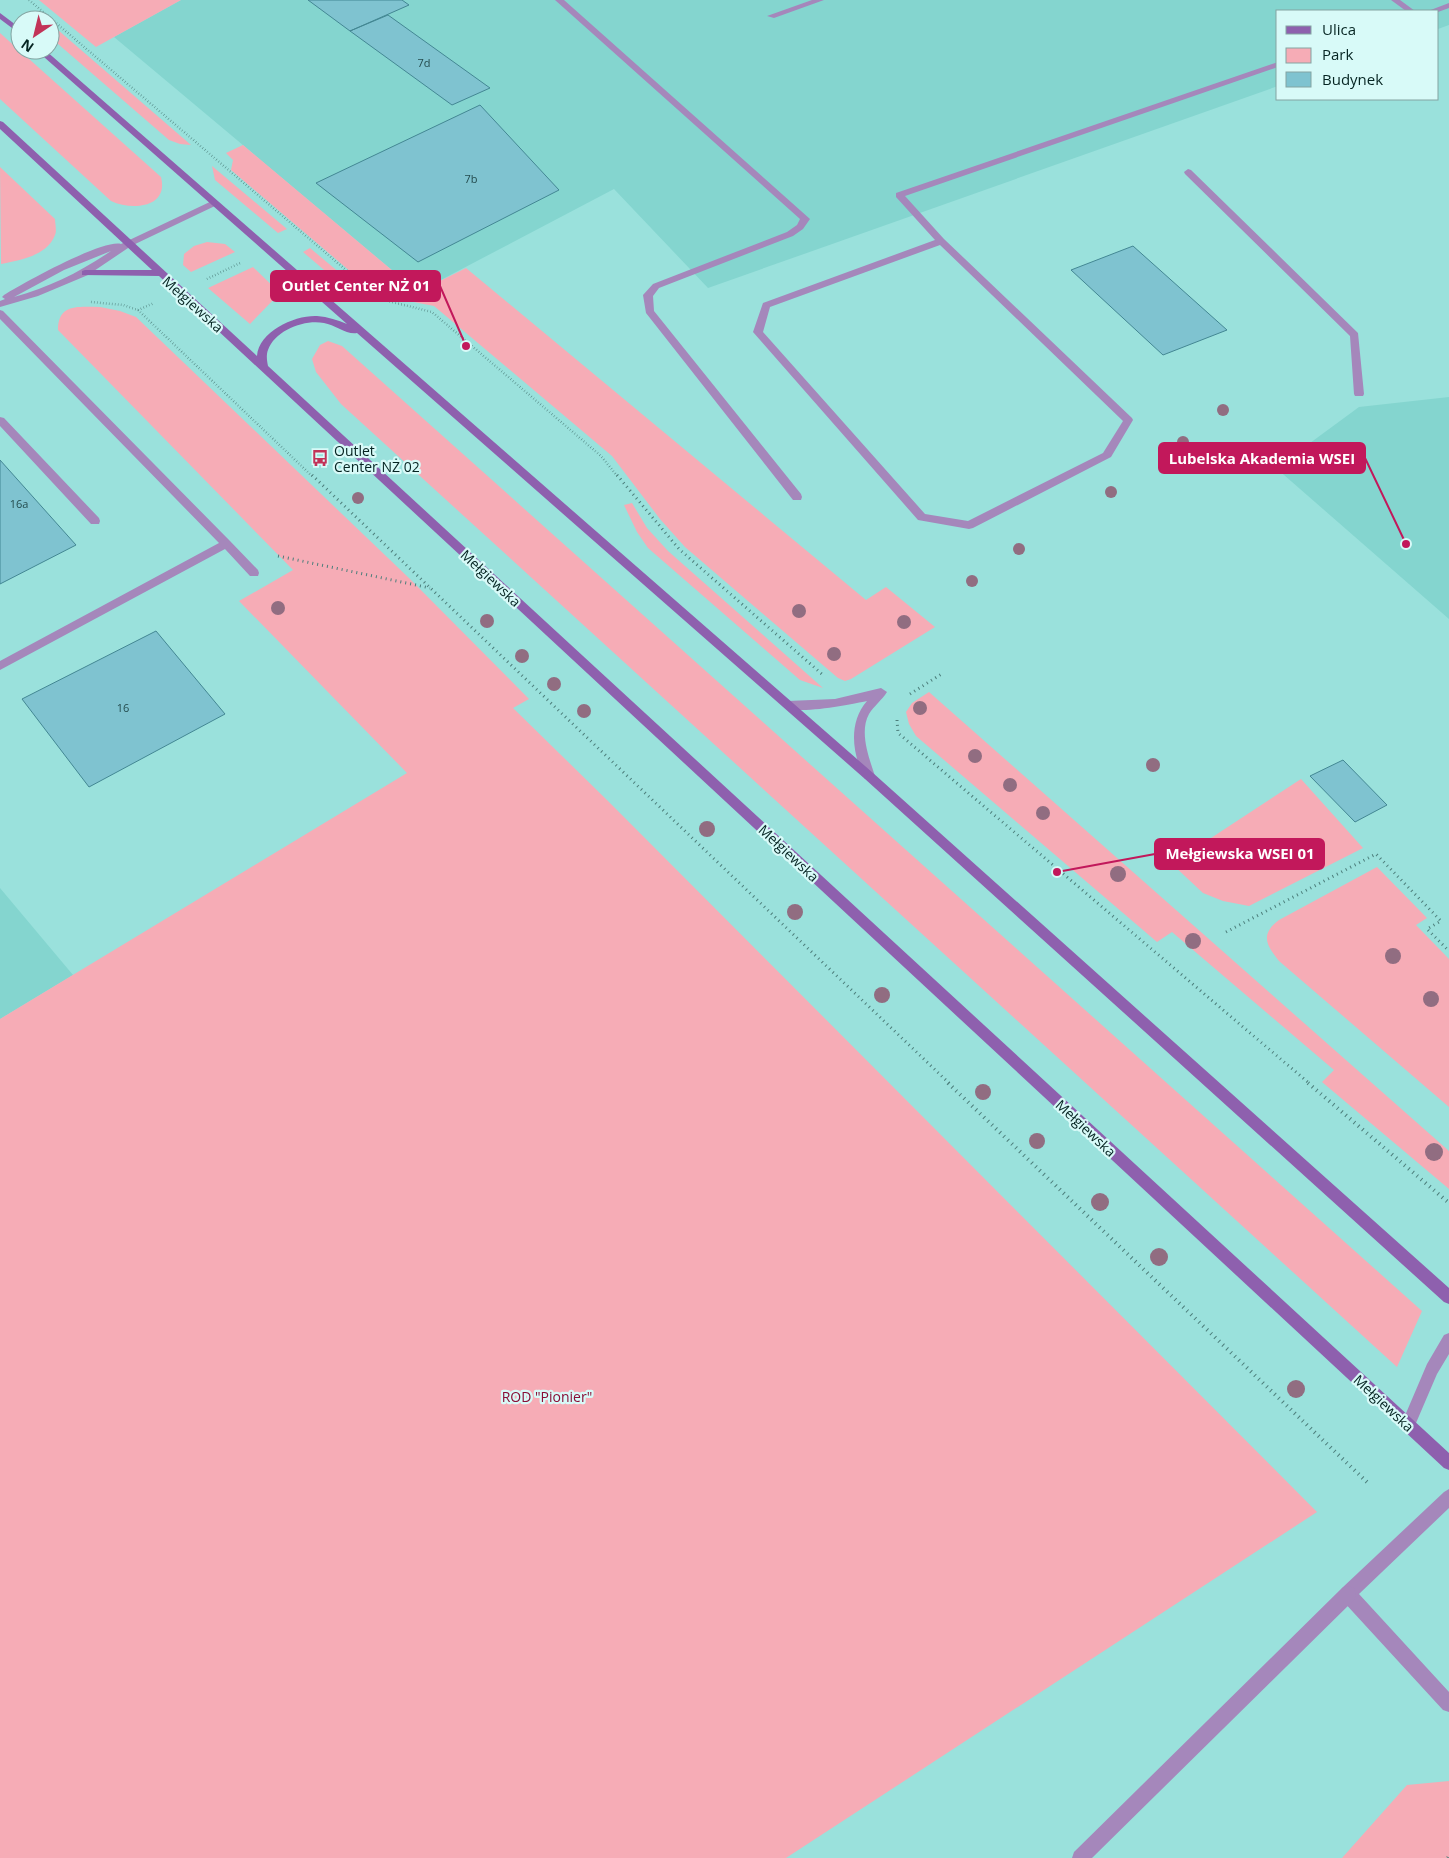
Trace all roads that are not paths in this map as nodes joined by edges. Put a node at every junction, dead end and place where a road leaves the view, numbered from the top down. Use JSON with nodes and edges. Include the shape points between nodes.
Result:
{"nodes":[{"id":1,"x":558,"y":0,"type":"edge"},
{"id":2,"x":820,"y":0,"type":"edge"},
{"id":3,"x":1395,"y":0,"type":"edge"},
{"id":4,"x":1449,"y":5,"type":"edge"},
{"id":5,"x":1410,"y":10,"type":"edge"},
{"id":6,"x":1435,"y":10,"type":"edge"},
{"id":7,"x":0,"y":15,"type":"edge"},
{"id":8,"x":771,"y":16,"type":"dead end"},
{"id":9,"x":10,"y":24,"type":"edge"},
{"id":10,"x":51,"y":60,"type":"edge"},
{"id":11,"x":1276,"y":65,"type":"edge"},
{"id":12,"x":0,"y":124,"type":"edge"},
{"id":13,"x":1188,"y":172,"type":"dead end"},
{"id":14,"x":214,"y":203,"type":"junction"},
{"id":15,"x":941,"y":241,"type":"junction"},
{"id":16,"x":128,"y":244,"type":"junction"},
{"id":17,"x":84,"y":273,"type":"junction"},
{"id":18,"x":160,"y":273,"type":"junction"},
{"id":19,"x":0,"y":303,"type":"edge"},
{"id":20,"x":0,"y":313,"type":"edge"},
{"id":21,"x":364,"y":334,"type":"junction"},
{"id":22,"x":263,"y":367,"type":"junction"},
{"id":23,"x":1359,"y":394,"type":"dead end"},
{"id":24,"x":0,"y":420,"type":"edge"},
{"id":25,"x":797,"y":497,"type":"dead end"},
{"id":26,"x":95,"y":521,"type":"dead end"},
{"id":27,"x":226,"y":544,"type":"junction"},
{"id":28,"x":254,"y":573,"type":"dead end"},
{"id":29,"x":0,"y":666,"type":"edge"},
{"id":30,"x":788,"y":705,"type":"junction"},
{"id":31,"x":869,"y":776,"type":"junction"},
{"id":32,"x":1449,"y":1297,"type":"edge"},
{"id":33,"x":1449,"y":1340,"type":"edge"},
{"id":34,"x":1408,"y":1425,"type":"junction"},
{"id":35,"x":1449,"y":1463,"type":"edge"},
{"id":36,"x":1449,"y":1497,"type":"edge"},
{"id":37,"x":1348,"y":1594,"type":"junction"},
{"id":38,"x":1449,"y":1704,"type":"edge"},
{"id":39,"x":1080,"y":1858,"type":"edge"}],
"edges":[{"from":1,"to":25,"type":"street","via":[[805,219],[790,234],[656,286],[648,295],[649,311]]},
{"from":2,"to":8,"type":"street"},
{"from":3,"to":5,"type":"street"},
{"from":4,"to":6,"type":"street"},
{"from":7,"to":9,"type":"main road"},
{"from":10,"to":14,"type":"main road"},
{"from":11,"to":15,"type":"street","via":[[899,195]]},
{"from":12,"to":16,"type":"main road","name":"Mełgiewska"},
{"from":13,"to":23,"type":"street","via":[[1355,335]]},
{"from":14,"to":16,"type":"street"},
{"from":14,"to":21,"type":"main road"},
{"from":15,"to":15,"type":"street","via":[[1128,420],[1107,455],[969,525],[922,517],[758,332],[766,305]]},
{"from":16,"to":17,"type":"street"},
{"from":16,"to":18,"type":"main road","name":"Mełgiewska"},
{"from":16,"to":19,"type":"street","via":[[94,253],[27,285]]},
{"from":17,"to":18,"type":"main road"},
{"from":17,"to":19,"type":"street","via":[[35,294]]},
{"from":18,"to":22,"type":"main road","name":"Mełgiewska"},
{"from":20,"to":27,"type":"street"},
{"from":21,"to":22,"type":"main road","via":[[313,319],[291,324],[272,336],[262,352]]},
{"from":21,"to":30,"type":"main road"},
{"from":22,"to":34,"type":"main road","name":"Mełgiewska"},
{"from":24,"to":26,"type":"street"},
{"from":27,"to":28,"type":"street"},
{"from":27,"to":29,"type":"street"},
{"from":30,"to":31,"type":"main road"},
{"from":30,"to":31,"type":"street","via":[[840,703],[880,692],[864,712],[859,732],[861,754]]},
{"from":31,"to":32,"type":"main road"},
{"from":33,"to":34,"type":"street","via":[[1432,1369]]},
{"from":34,"to":35,"type":"main road","name":"Mełgiewska"},
{"from":36,"to":37,"type":"street"},
{"from":37,"to":38,"type":"street"},
{"from":37,"to":39,"type":"street"}]}
